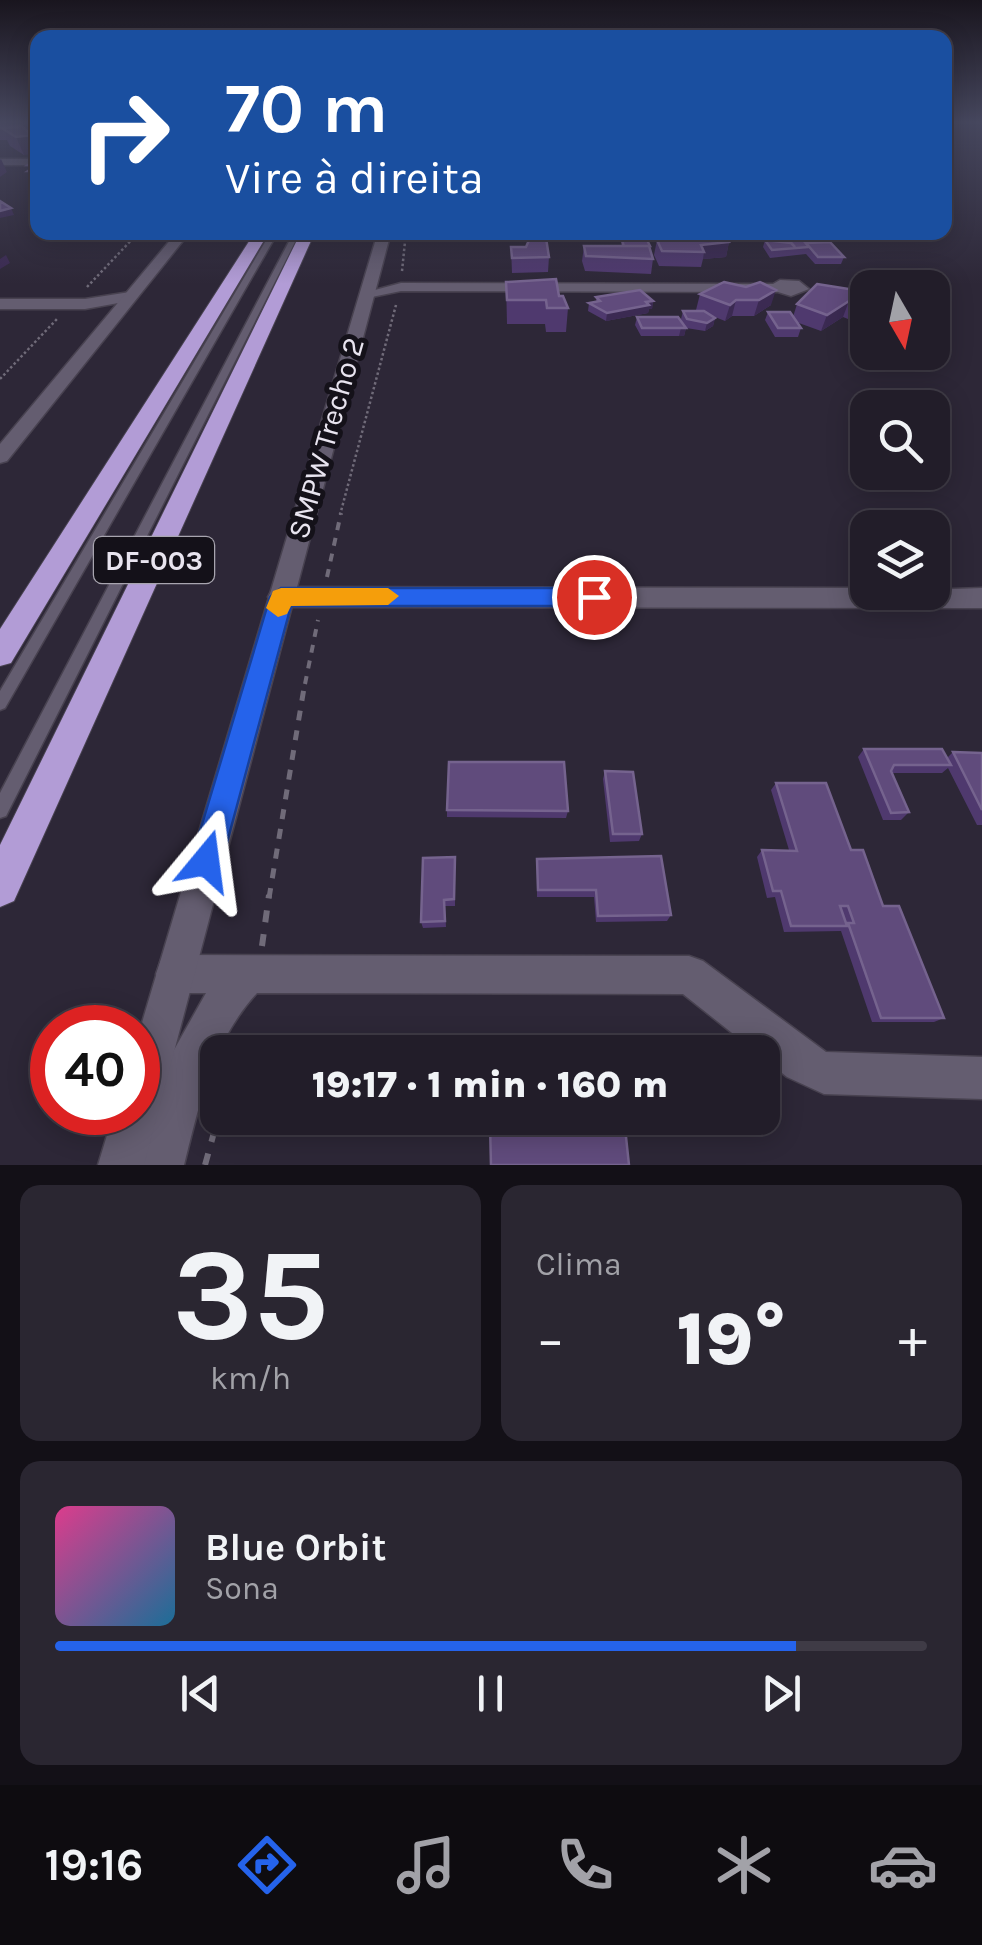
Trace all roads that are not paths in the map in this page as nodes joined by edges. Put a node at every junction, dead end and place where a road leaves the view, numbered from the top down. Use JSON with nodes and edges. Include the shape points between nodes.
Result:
{"nodes":[{"id":1,"x":177,"y":240,"type":"edge"},
{"id":2,"x":257,"y":240,"type":"edge"},
{"id":3,"x":270,"y":240,"type":"edge"},
{"id":4,"x":292,"y":240,"type":"edge"},
{"id":5,"x":304,"y":240,"type":"edge"},
{"id":6,"x":384,"y":240,"type":"edge"},
{"id":7,"x":819,"y":287,"type":"edge"},
{"id":8,"x":384,"y":288,"type":"junction"},
{"id":9,"x":0,"y":304,"type":"edge"},
{"id":10,"x":125,"y":304,"type":"junction"},
{"id":11,"x":0,"y":458,"type":"edge"},
{"id":12,"x":281,"y":597,"type":"junction"},
{"id":13,"x":982,"y":598,"type":"edge"},
{"id":14,"x":0,"y":654,"type":"edge"},
{"id":15,"x":0,"y":704,"type":"edge"},
{"id":16,"x":0,"y":810,"type":"edge"},
{"id":17,"x":0,"y":887,"type":"edge"},
{"id":18,"x":175,"y":974,"type":"junction"},
{"id":19,"x":253,"y":976,"type":"junction"},
{"id":20,"x":160,"y":1027,"type":"edge"},
{"id":21,"x":982,"y":1078,"type":"edge"},
{"id":22,"x":130,"y":1135,"type":"edge"},
{"id":23,"x":121,"y":1165,"type":"edge"},
{"id":24,"x":161,"y":1165,"type":"edge"}],
"edges":[{"from":1,"to":10,"type":"street"},
{"from":2,"to":14,"type":"highway","number":"DF-003"},
{"from":3,"to":15,"type":"lane"},
{"from":4,"to":16,"type":"lane"},
{"from":5,"to":17,"type":"highway","number":"DF-003"},
{"from":6,"to":8,"type":"street","name":"SMPW Trecho 2"},
{"from":7,"to":8,"type":"street"},
{"from":8,"to":12,"type":"street","name":"SMPW Trecho 2"},
{"from":9,"to":10,"type":"street"},
{"from":10,"to":11,"type":"street"},
{"from":12,"to":13,"type":"street"},
{"from":12,"to":18,"type":"street","name":"SMPW Trecho 2"},
{"from":18,"to":19,"type":"street"},
{"from":18,"to":20,"type":"street","name":"SMPW Trecho 2"},
{"from":19,"to":21,"type":"street","via":[[689,975],[824,1073]]},
{"from":19,"to":24,"type":"street","via":[[216,1012],[191,1057]]},
{"from":22,"to":23,"type":"street","name":"SMPW Trecho 2"}]}
